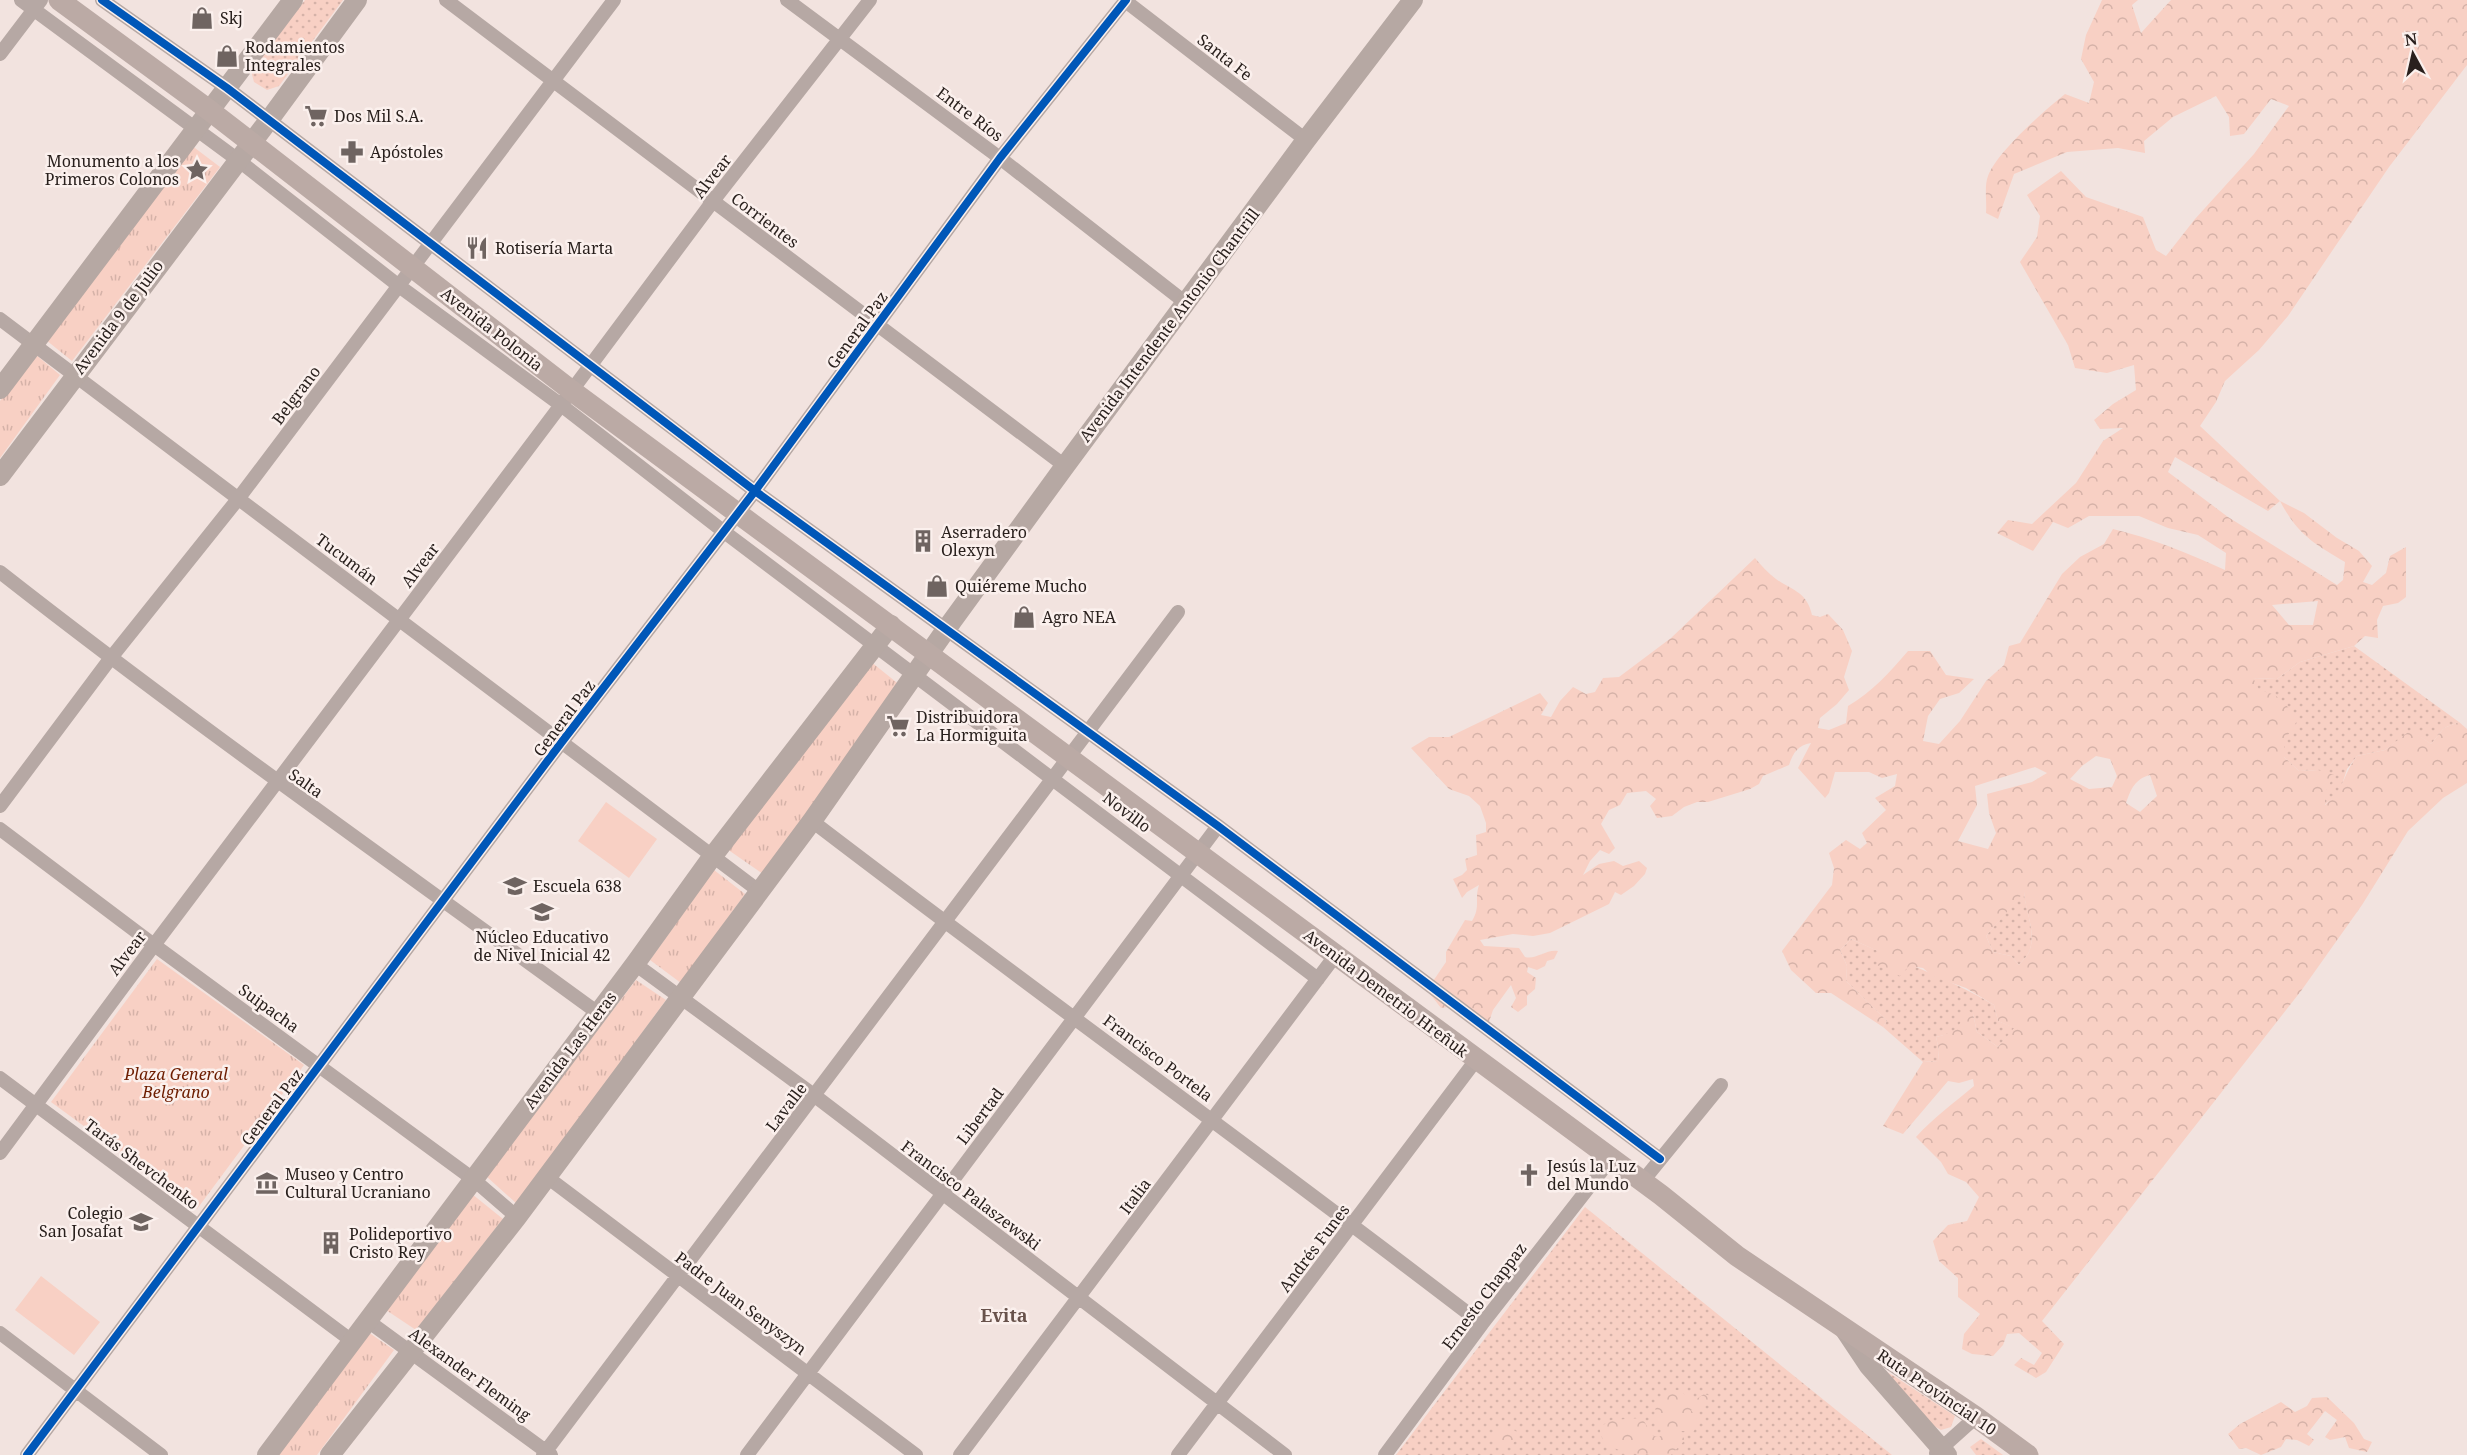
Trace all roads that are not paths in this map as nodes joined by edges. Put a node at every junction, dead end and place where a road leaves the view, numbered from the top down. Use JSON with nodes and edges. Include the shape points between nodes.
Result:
{"nodes":[{"id":1,"x":21,"y":0,"type":"edge"},
{"id":2,"x":59,"y":0,"type":"edge"},
{"id":3,"x":102,"y":0,"type":"edge"},
{"id":4,"x":293,"y":0,"type":"edge"},
{"id":5,"x":357,"y":0,"type":"edge"},
{"id":6,"x":446,"y":0,"type":"edge"},
{"id":7,"x":614,"y":0,"type":"edge"},
{"id":8,"x":787,"y":0,"type":"edge"},
{"id":9,"x":870,"y":0,"type":"edge"},
{"id":10,"x":1125,"y":0,"type":"edge"},
{"id":11,"x":1413,"y":0,"type":"edge"},
{"id":12,"x":37,"y":5,"type":"edge"},
{"id":13,"x":842,"y":39,"type":"junction"},
{"id":14,"x":0,"y":54,"type":"edge"},
{"id":15,"x":552,"y":81,"type":"junction"},
{"id":16,"x":227,"y":88,"type":"junction"},
{"id":17,"x":209,"y":110,"type":"junction"},
{"id":18,"x":269,"y":120,"type":"junction"},
{"id":19,"x":195,"y":128,"type":"junction"},
{"id":20,"x":1306,"y":140,"type":"junction"},
{"id":21,"x":244,"y":152,"type":"junction"},
{"id":22,"x":1000,"y":158,"type":"junction"},
{"id":23,"x":713,"y":201,"type":"junction"},
{"id":24,"x":432,"y":244,"type":"junction"},
{"id":25,"x":414,"y":268,"type":"junction"},
{"id":26,"x":399,"y":286,"type":"junction"},
{"id":27,"x":1186,"y":303,"type":"junction"},
{"id":28,"x":0,"y":319,"type":"edge"},
{"id":29,"x":877,"y":325,"type":"junction"},
{"id":30,"x":34,"y":344,"type":"junction"},
{"id":31,"x":589,"y":365,"type":"junction"},
{"id":32,"x":75,"y":375,"type":"junction"},
{"id":33,"x":0,"y":390,"type":"edge"},
{"id":34,"x":567,"y":398,"type":"junction"},
{"id":35,"x":1065,"y":466,"type":"junction"},
{"id":36,"x":0,"y":476,"type":"edge"},
{"id":37,"x":755,"y":491,"type":"junction"},
{"id":38,"x":238,"y":499,"type":"junction"},
{"id":39,"x":738,"y":512,"type":"junction"},
{"id":40,"x":723,"y":531,"type":"junction"},
{"id":41,"x":0,"y":572,"type":"edge"},
{"id":42,"x":1178,"y":612,"type":"dead end"},
{"id":43,"x":400,"y":620,"type":"junction"},
{"id":44,"x":891,"y":625,"type":"junction"},
{"id":45,"x":947,"y":628,"type":"junction"},
{"id":46,"x":875,"y":645,"type":"junction"},
{"id":47,"x":930,"y":653,"type":"junction"},
{"id":48,"x":110,"y":659,"type":"junction"},
{"id":49,"x":915,"y":674,"type":"junction"},
{"id":50,"x":1088,"y":734,"type":"junction"},
{"id":51,"x":561,"y":743,"type":"junction"},
{"id":52,"x":1070,"y":757,"type":"junction"},
{"id":53,"x":1054,"y":778,"type":"junction"},
{"id":54,"x":278,"y":783,"type":"junction"},
{"id":55,"x":0,"y":806,"type":"edge"},
{"id":56,"x":812,"y":821,"type":"junction"},
{"id":57,"x":1218,"y":826,"type":"junction"},
{"id":58,"x":0,"y":829,"type":"edge"},
{"id":59,"x":1198,"y":853,"type":"junction"},
{"id":60,"x":712,"y":857,"type":"junction"},
{"id":61,"x":1182,"y":875,"type":"junction"},
{"id":62,"x":759,"y":891,"type":"junction"},
{"id":63,"x":445,"y":901,"type":"junction"},
{"id":64,"x":946,"y":923,"type":"junction"},
{"id":65,"x":154,"y":945,"type":"junction"},
{"id":66,"x":1335,"y":956,"type":"junction"},
{"id":67,"x":635,"y":964,"type":"junction"},
{"id":68,"x":1318,"y":979,"type":"junction"},
{"id":69,"x":680,"y":998,"type":"junction"},
{"id":70,"x":598,"y":1013,"type":"junction"},
{"id":71,"x":1075,"y":1017,"type":"junction"},
{"id":72,"x":1476,"y":1060,"type":"junction"},
{"id":73,"x":320,"y":1065,"type":"junction"},
{"id":74,"x":0,"y":1078,"type":"edge"},
{"id":75,"x":1721,"y":1085,"type":"dead end"},
{"id":76,"x":814,"y":1096,"type":"junction"},
{"id":77,"x":35,"y":1104,"type":"junction"},
{"id":78,"x":1212,"y":1119,"type":"junction"},
{"id":79,"x":0,"y":1153,"type":"edge"},
{"id":80,"x":1611,"y":1159,"type":"junction"},
{"id":81,"x":1660,"y":1160,"type":"junction"},
{"id":82,"x":547,"y":1177,"type":"junction"},
{"id":83,"x":473,"y":1179,"type":"junction"},
{"id":84,"x":1642,"y":1182,"type":"junction"},
{"id":85,"x":942,"y":1194,"type":"junction"},
{"id":86,"x":517,"y":1217,"type":"junction"},
{"id":87,"x":1352,"y":1224,"type":"junction"},
{"id":88,"x":198,"y":1227,"type":"junction"},
{"id":89,"x":678,"y":1276,"type":"junction"},
{"id":90,"x":1078,"y":1298,"type":"junction"},
{"id":91,"x":368,"y":1321,"type":"junction"},
{"id":92,"x":1482,"y":1324,"type":"junction"},
{"id":93,"x":1845,"y":1330,"type":"junction"},
{"id":94,"x":0,"y":1333,"type":"edge"},
{"id":95,"x":352,"y":1341,"type":"junction"},
{"id":96,"x":411,"y":1351,"type":"junction"},
{"id":97,"x":808,"y":1374,"type":"junction"},
{"id":98,"x":75,"y":1390,"type":"junction"},
{"id":99,"x":1219,"y":1404,"type":"junction"},
{"id":100,"x":1976,"y":1417,"type":"junction"},
{"id":101,"x":1941,"y":1452,"type":"edge"},
{"id":102,"x":547,"y":1454,"type":"edge"},
{"id":103,"x":27,"y":1455,"type":"edge"},
{"id":104,"x":161,"y":1455,"type":"edge"},
{"id":105,"x":267,"y":1455,"type":"edge"},
{"id":106,"x":330,"y":1455,"type":"edge"},
{"id":107,"x":747,"y":1455,"type":"edge"},
{"id":108,"x":916,"y":1455,"type":"edge"},
{"id":109,"x":960,"y":1455,"type":"edge"},
{"id":110,"x":1178,"y":1455,"type":"edge"},
{"id":111,"x":1285,"y":1455,"type":"edge"},
{"id":112,"x":1385,"y":1455,"type":"edge"},
{"id":113,"x":2028,"y":1455,"type":"edge"}],
"edges":[{"from":1,"to":12,"type":"street","name":"Avenida Polonia"},
{"from":2,"to":17,"type":"main road","name":"Avenida Polonia"},
{"from":3,"to":16,"type":"street"},
{"from":4,"to":16,"type":"main road"},
{"from":5,"to":18,"type":"main road","name":"Avenida 9 de Julio"},
{"from":6,"to":15,"type":"street","name":"Corrientes"},
{"from":7,"to":15,"type":"street","name":"Belgrano"},
{"from":8,"to":13,"type":"street","name":"Entre Ríos"},
{"from":9,"to":13,"type":"street","name":"Alvear"},
{"from":10,"to":20,"type":"street","name":"Santa Fe"},
{"from":10,"to":22,"type":"street","name":"General Paz"},
{"from":11,"to":20,"type":"main road","name":"Avenida Intendente Antonio Chantrill"},
{"from":12,"to":14,"type":"street"},
{"from":12,"to":19,"type":"street","name":"Avenida Polonia"},
{"from":13,"to":22,"type":"street","name":"Entre Ríos"},
{"from":13,"to":23,"type":"street","name":"Alvear"},
{"from":15,"to":23,"type":"street","name":"Corrientes"},
{"from":15,"to":24,"type":"street","name":"Belgrano"},
{"from":16,"to":17,"type":"main road"},
{"from":16,"to":18,"type":"street"},
{"from":17,"to":19,"type":"main road"},
{"from":17,"to":21,"type":"main road","name":"Avenida Polonia"},
{"from":18,"to":21,"type":"main road","name":"Avenida 9 de Julio"},
{"from":18,"to":24,"type":"street"},
{"from":19,"to":21,"type":"street","name":"Avenida Polonia"},
{"from":19,"to":30,"type":"main road"},
{"from":20,"to":27,"type":"main road","name":"Avenida Intendente Antonio Chantrill"},
{"from":21,"to":25,"type":"main road","name":"Avenida Polonia"},
{"from":21,"to":26,"type":"street","name":"Avenida Polonia"},
{"from":21,"to":32,"type":"main road","name":"Avenida 9 de Julio"},
{"from":22,"to":27,"type":"street","name":"Entre Ríos"},
{"from":22,"to":29,"type":"street","name":"General Paz"},
{"from":23,"to":29,"type":"street","name":"Corrientes"},
{"from":23,"to":31,"type":"street","name":"Alvear"},
{"from":24,"to":25,"type":"street","name":"Belgrano"},
{"from":24,"to":31,"type":"street"},
{"from":25,"to":26,"type":"street","name":"Belgrano"},
{"from":25,"to":34,"type":"main road","name":"Avenida Polonia"},
{"from":26,"to":34,"type":"street","name":"Avenida Polonia"},
{"from":26,"to":38,"type":"street","name":"Belgrano"},
{"from":27,"to":35,"type":"main road","name":"Avenida Intendente Antonio Chantrill"},
{"from":28,"to":30,"type":"street","name":"Tucumán"},
{"from":29,"to":35,"type":"street","name":"Corrientes"},
{"from":29,"to":37,"type":"street","name":"General Paz"},
{"from":30,"to":32,"type":"street","name":"Tucumán"},
{"from":30,"to":33,"type":"main road"},
{"from":31,"to":34,"type":"street","name":"Alvear"},
{"from":31,"to":37,"type":"street"},
{"from":32,"to":36,"type":"main road","name":"Avenida 9 de Julio"},
{"from":32,"to":38,"type":"street","name":"Tucumán"},
{"from":34,"to":39,"type":"main road","name":"Avenida Polonia"},
{"from":34,"to":40,"type":"street","name":"Avenida Polonia"},
{"from":34,"to":43,"type":"street","name":"Alvear"},
{"from":35,"to":45,"type":"main road","name":"Avenida Intendente Antonio Chantrill"},
{"from":37,"to":39,"type":"street","name":"General Paz"},
{"from":37,"to":45,"type":"street"},
{"from":38,"to":43,"type":"street","name":"Tucumán"},
{"from":38,"to":48,"type":"street","name":"Belgrano"},
{"from":39,"to":40,"type":"street","name":"General Paz"},
{"from":39,"to":44,"type":"main road","name":"Avenida Polonia"},
{"from":40,"to":46,"type":"street","name":"Avenida Polonia"},
{"from":40,"to":51,"type":"street","name":"General Paz"},
{"from":41,"to":48,"type":"street","name":"Salta"},
{"from":42,"to":50,"type":"street","name":"Lavalle"},
{"from":43,"to":51,"type":"street","name":"Tucumán"},
{"from":43,"to":54,"type":"street","name":"Alvear"},
{"from":44,"to":46,"type":"main road","name":"Avenida Las Heras"},
{"from":44,"to":47,"type":"main road","name":"Avenida Polonia"},
{"from":45,"to":47,"type":"main road","name":"Avenida Intendente Antonio Chantrill"},
{"from":45,"to":50,"type":"street"},
{"from":46,"to":49,"type":"street","name":"Avenida Polonia"},
{"from":46,"to":60,"type":"main road","name":"Avenida Las Heras"},
{"from":47,"to":49,"type":"main road","name":"Avenida Intendente Antonio Chantrill"},
{"from":47,"to":52,"type":"main road","name":"Avenida Demetrio Hreñuk"},
{"from":48,"to":54,"type":"street","name":"Salta"},
{"from":48,"to":55,"type":"street","name":"Belgrano"},
{"from":49,"to":53,"type":"street","name":"Novillo"},
{"from":49,"to":56,"type":"main road"},
{"from":50,"to":52,"type":"street","name":"Lavalle"},
{"from":50,"to":57,"type":"street"},
{"from":51,"to":60,"type":"street","name":"Tucumán"},
{"from":51,"to":63,"type":"street","name":"General Paz"},
{"from":52,"to":53,"type":"street","name":"Lavalle"},
{"from":52,"to":59,"type":"main road","name":"Avenida Demetrio Hreñuk"},
{"from":53,"to":61,"type":"street","name":"Novillo"},
{"from":53,"to":64,"type":"street","name":"Lavalle"},
{"from":54,"to":63,"type":"street","name":"Salta"},
{"from":54,"to":65,"type":"street","name":"Alvear"},
{"from":56,"to":62,"type":"main road"},
{"from":56,"to":64,"type":"street","name":"Francisco Portela"},
{"from":57,"to":59,"type":"street","name":"Libertad"},
{"from":57,"to":81,"type":"street"},
{"from":58,"to":65,"type":"street","name":"Suipacha"},
{"from":59,"to":61,"type":"street","name":"Libertad"},
{"from":59,"to":66,"type":"main road","name":"Avenida Demetrio Hreñuk"},
{"from":60,"to":62,"type":"street","name":"Tucumán"},
{"from":60,"to":67,"type":"main road","name":"Avenida Las Heras"},
{"from":61,"to":68,"type":"street","name":"Novillo"},
{"from":61,"to":71,"type":"street","name":"Libertad"},
{"from":62,"to":69,"type":"main road"},
{"from":63,"to":70,"type":"street","name":"Salta"},
{"from":63,"to":73,"type":"street","name":"General Paz"},
{"from":64,"to":71,"type":"street","name":"Francisco Portela"},
{"from":64,"to":76,"type":"street","name":"Lavalle"},
{"from":65,"to":73,"type":"street","name":"Suipacha"},
{"from":65,"to":77,"type":"street","name":"Alvear"},
{"from":66,"to":68,"type":"street","name":"Italia"},
{"from":66,"to":72,"type":"main road","name":"Avenida Demetrio Hreñuk"},
{"from":67,"to":69,"type":"street","name":"Francisco Palaszewski"},
{"from":67,"to":70,"type":"main road","name":"Avenida Las Heras"},
{"from":68,"to":78,"type":"street","name":"Italia"},
{"from":69,"to":76,"type":"street","name":"Francisco Palaszewski"},
{"from":69,"to":82,"type":"main road"},
{"from":70,"to":83,"type":"main road","name":"Avenida Las Heras"},
{"from":71,"to":78,"type":"street","name":"Francisco Portela"},
{"from":71,"to":85,"type":"street","name":"Libertad"},
{"from":72,"to":80,"type":"main road","name":"Avenida Demetrio Hreñuk"},
{"from":72,"to":87,"type":"street","name":"Andrés Funes"},
{"from":73,"to":83,"type":"street","name":"Suipacha"},
{"from":73,"to":88,"type":"street","name":"General Paz"},
{"from":74,"to":77,"type":"street","name":"Tarás Shevchenko"},
{"from":75,"to":81,"type":"street"},
{"from":76,"to":85,"type":"street","name":"Francisco Palaszewski"},
{"from":76,"to":89,"type":"street","name":"Lavalle"},
{"from":77,"to":79,"type":"street","name":"Alvear"},
{"from":77,"to":88,"type":"street","name":"Tarás Shevchenko"},
{"from":78,"to":87,"type":"street","name":"Francisco Portela"},
{"from":78,"to":90,"type":"street","name":"Italia"},
{"from":80,"to":84,"type":"main road","name":"Avenida Demetrio Hreñuk"},
{"from":80,"to":92,"type":"street","name":"Ernesto Chappaz"},
{"from":81,"to":84,"type":"street"},
{"from":82,"to":86,"type":"main road"},
{"from":82,"to":89,"type":"street","name":"Padre Juan Senyszyn"},
{"from":83,"to":86,"type":"street","name":"Suipacha"},
{"from":83,"to":91,"type":"main road","name":"Avenida Las Heras"},
{"from":84,"to":93,"type":"main road","name":"Avenida Demetrio Hreñuk","via":[[1737,1256]]},
{"from":85,"to":90,"type":"street","name":"Francisco Palaszewski"},
{"from":85,"to":97,"type":"street","name":"Libertad"},
{"from":86,"to":96,"type":"main road"},
{"from":87,"to":92,"type":"street","name":"Francisco Portela"},
{"from":87,"to":99,"type":"street","name":"Andrés Funes"},
{"from":88,"to":95,"type":"street","name":"Tarás Shevchenko"},
{"from":88,"to":98,"type":"street","name":"General Paz"},
{"from":89,"to":97,"type":"street","name":"Padre Juan Senyszyn"},
{"from":89,"to":102,"type":"street","name":"Lavalle"},
{"from":90,"to":99,"type":"street","name":"Francisco Palaszewski"},
{"from":90,"to":109,"type":"street","name":"Italia"},
{"from":91,"to":95,"type":"main road","name":"Avenida Las Heras"},
{"from":91,"to":96,"type":"street","name":"Alexander Fleming"},
{"from":92,"to":112,"type":"street","name":"Ernesto Chappaz"},
{"from":93,"to":100,"type":"main road","name":"Ruta Provincial 10"},
{"from":93,"to":101,"type":"main road","via":[[1869,1366]]},
{"from":94,"to":98,"type":"street"},
{"from":95,"to":105,"type":"main road","name":"Avenida Las Heras"},
{"from":96,"to":102,"type":"street","name":"Alexander Fleming"},
{"from":96,"to":106,"type":"main road"},
{"from":97,"to":107,"type":"street","name":"Libertad"},
{"from":97,"to":108,"type":"street","name":"Padre Juan Senyszyn"},
{"from":98,"to":103,"type":"street","name":"General Paz"},
{"from":98,"to":104,"type":"street"},
{"from":99,"to":110,"type":"street","name":"Andrés Funes"},
{"from":99,"to":111,"type":"street","name":"Francisco Palaszewski"},
{"from":100,"to":101,"type":"street"},
{"from":100,"to":113,"type":"main road","name":"Ruta Provincial 10"}]}
